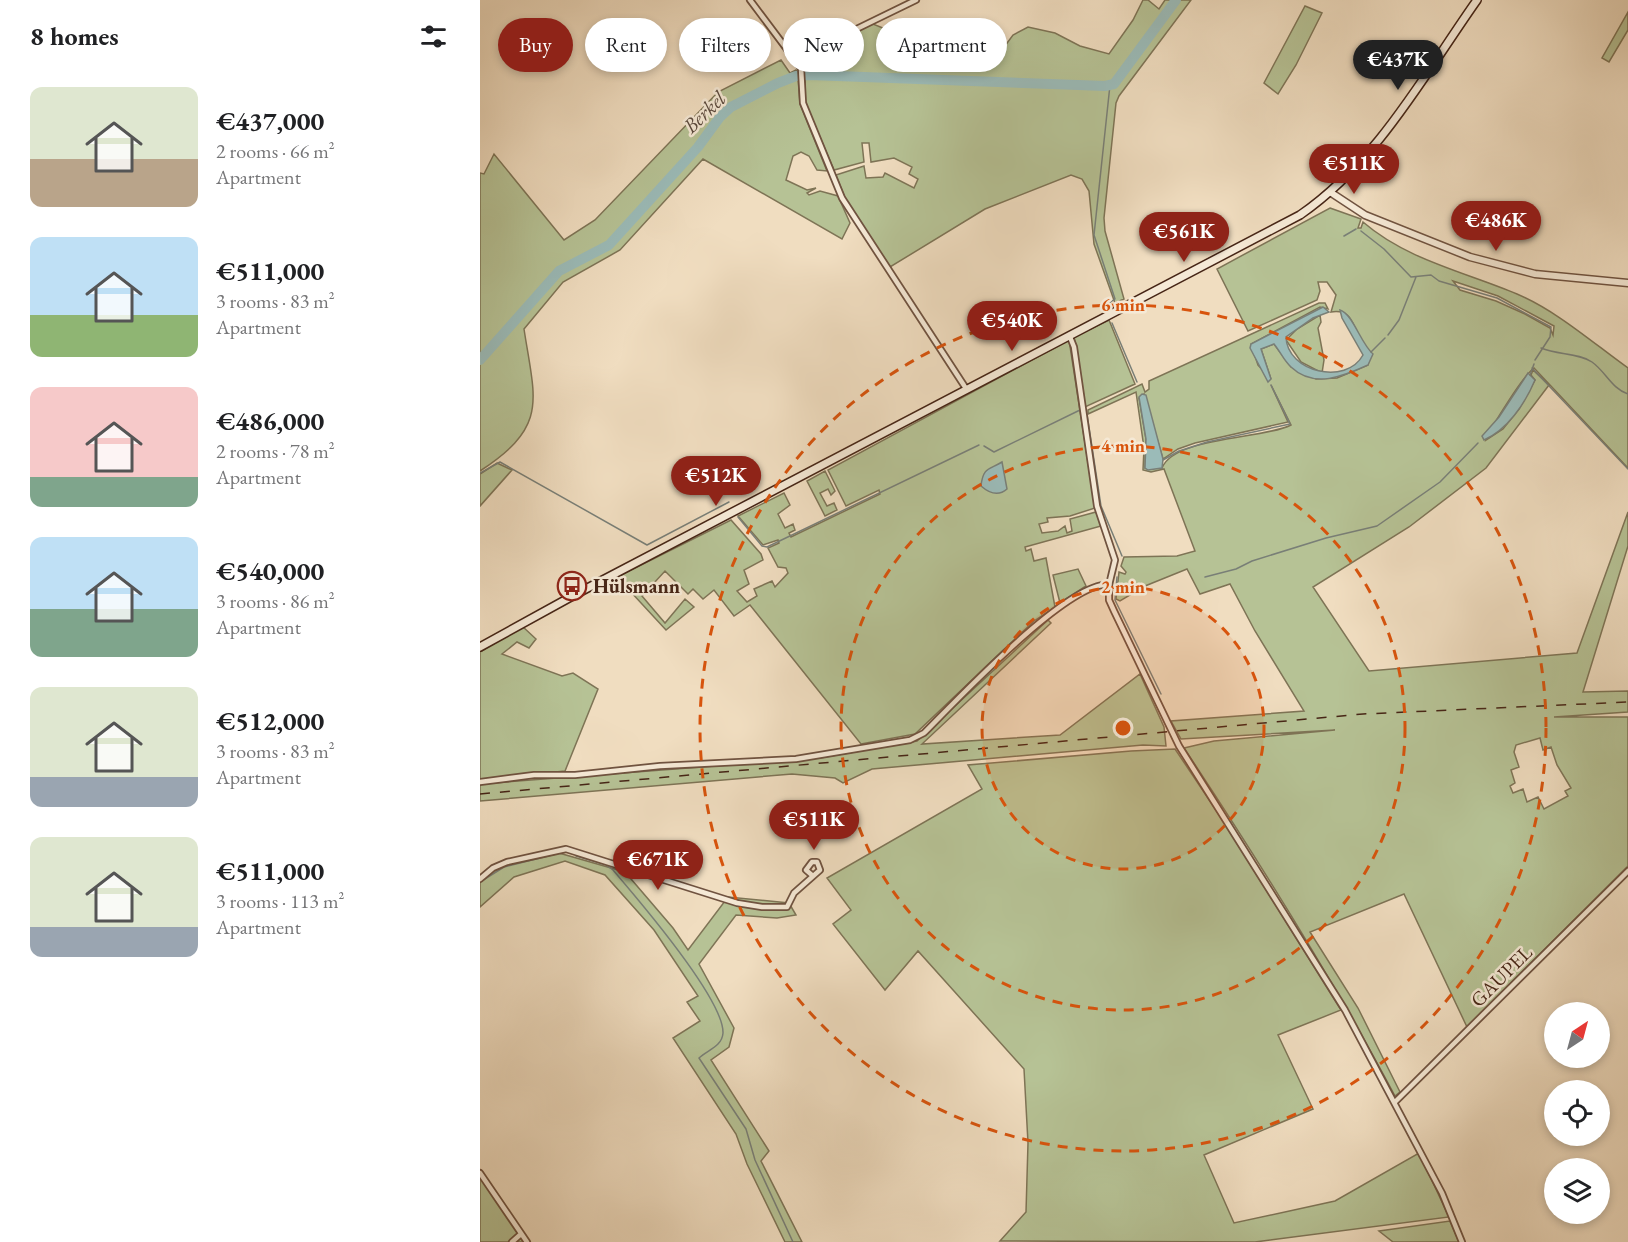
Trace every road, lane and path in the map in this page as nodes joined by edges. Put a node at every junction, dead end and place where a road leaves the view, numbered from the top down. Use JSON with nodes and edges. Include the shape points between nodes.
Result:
{"nodes":[{"id":1,"x":750,"y":0,"type":"edge"},
{"id":2,"x":916,"y":0,"type":"edge"},
{"id":3,"x":1477,"y":0,"type":"edge"},
{"id":4,"x":864,"y":25,"type":"edge"},
{"id":5,"x":783,"y":44,"type":"edge"},
{"id":6,"x":802,"y":72,"type":"edge"},
{"id":7,"x":1330,"y":192,"type":"junction"},
{"id":8,"x":1628,"y":283,"type":"edge"},
{"id":9,"x":1070,"y":337,"type":"junction"},
{"id":10,"x":967,"y":390,"type":"junction"},
{"id":11,"x":1109,"y":585,"type":"junction"},
{"id":12,"x":480,"y":647,"type":"edge"},
{"id":13,"x":480,"y":782,"type":"edge"},
{"id":14,"x":1628,"y":871,"type":"edge"},
{"id":15,"x":813,"y":876,"type":"dead end"},
{"id":16,"x":480,"y":879,"type":"edge"},
{"id":17,"x":1395,"y":1101,"type":"junction"},
{"id":18,"x":480,"y":1173,"type":"edge"},
{"id":19,"x":520,"y":1234,"type":"junction"},
{"id":20,"x":512,"y":1242,"type":"edge"},
{"id":21,"x":527,"y":1242,"type":"edge"},
{"id":22,"x":1462,"y":1242,"type":"edge"}],
"edges":[{"from":1,"to":5,"type":"street"},
{"from":2,"to":4,"type":"street"},
{"from":3,"to":7,"type":"main road","via":[[1375,144]]},
{"from":6,"to":10,"type":"street","via":[[803,103],[842,198]]},
{"from":7,"to":8,"type":"street","via":[[1365,215],[1470,257],[1535,274]]},
{"from":7,"to":9,"type":"main road","via":[[1286,223]]},
{"from":9,"to":10,"type":"main road"},
{"from":9,"to":11,"type":"street","via":[[1097,506],[1115,560]]},
{"from":10,"to":12,"type":"main road"},
{"from":11,"to":13,"type":"street","via":[[1091,588],[1032,627],[924,733],[910,740],[796,759],[534,775]]},
{"from":11,"to":17,"type":"street","via":[[1114,611],[1179,746],[1285,911]]},
{"from":14,"to":17,"type":"street","name":"GAUPEL"},
{"from":15,"to":16,"type":"street","via":[[794,893],[787,907],[737,903],[566,849],[507,862]]},
{"from":17,"to":22,"type":"street"},
{"from":18,"to":19,"type":"street"},
{"from":19,"to":20,"type":"street"},
{"from":19,"to":21,"type":"street"}]}
